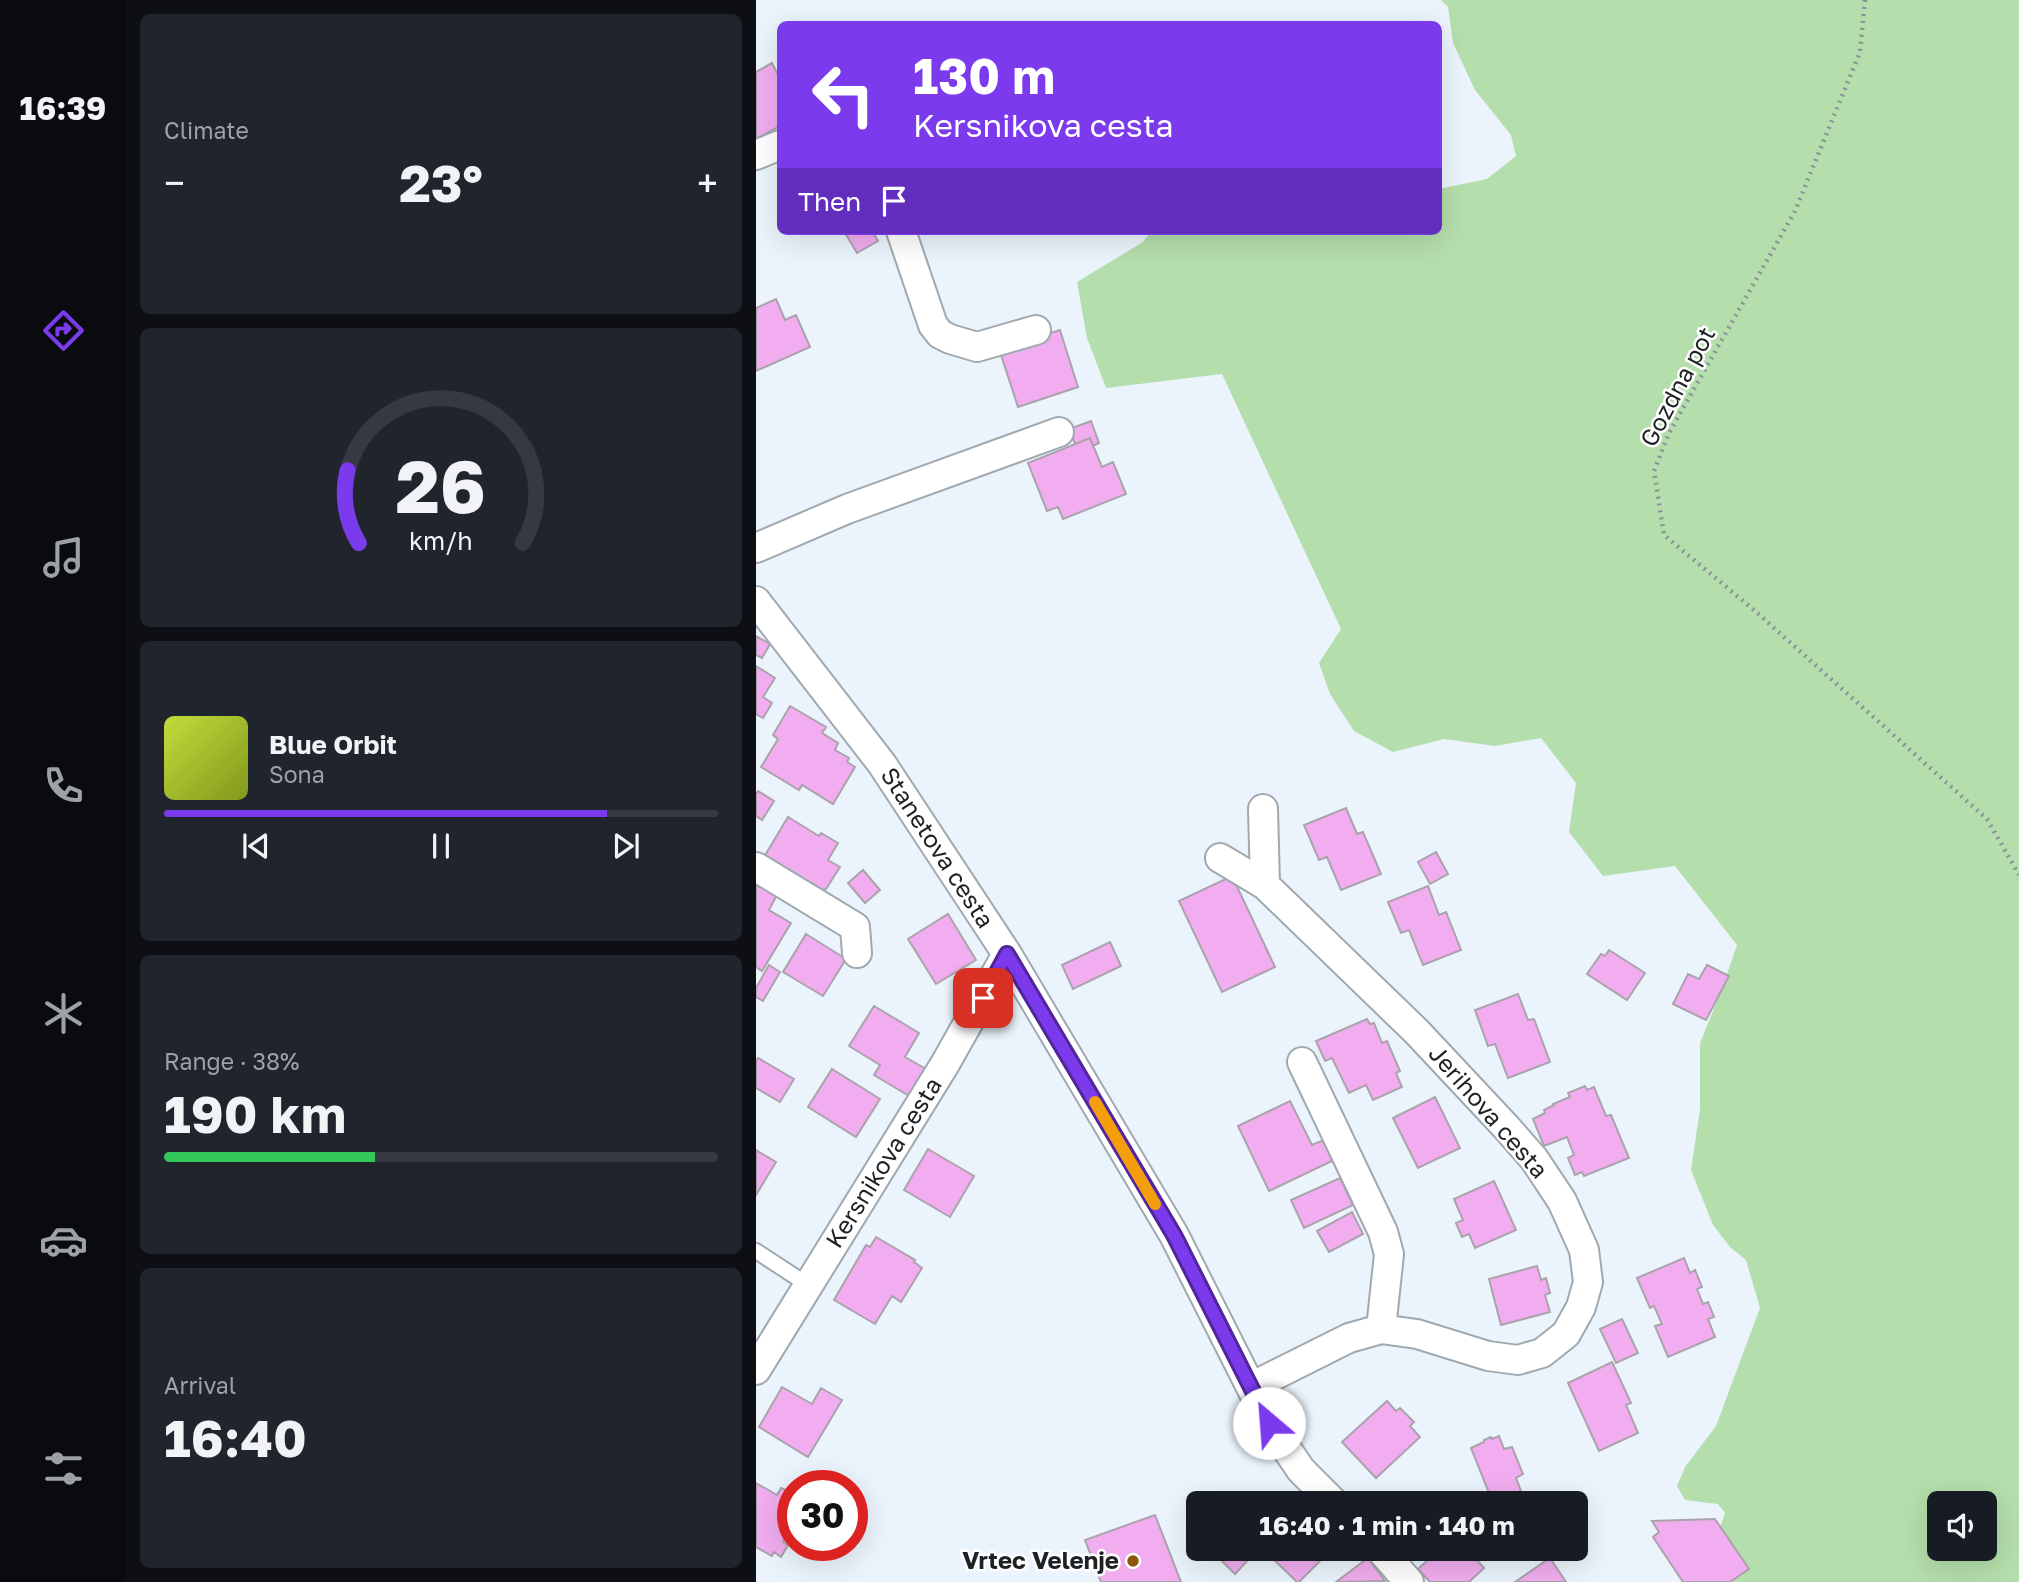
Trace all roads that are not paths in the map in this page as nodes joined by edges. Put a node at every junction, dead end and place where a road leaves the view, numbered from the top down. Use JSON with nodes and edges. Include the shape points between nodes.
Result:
{"nodes":[{"id":1,"x":777,"y":146,"type":"edge"},
{"id":2,"x":756,"y":155,"type":"edge"},
{"id":3,"x":902,"y":235,"type":"edge"},
{"id":4,"x":1036,"y":330,"type":"dead end"},
{"id":5,"x":1059,"y":432,"type":"dead end"},
{"id":6,"x":756,"y":548,"type":"edge"},
{"id":7,"x":756,"y":601,"type":"edge"},
{"id":8,"x":1263,"y":809,"type":"dead end"},
{"id":9,"x":1220,"y":858,"type":"dead end"},
{"id":10,"x":756,"y":867,"type":"edge"},
{"id":11,"x":1265,"y":885,"type":"junction"},
{"id":12,"x":857,"y":953,"type":"dead end"},
{"id":13,"x":1007,"y":954,"type":"junction"},
{"id":14,"x":1302,"y":1062,"type":"dead end"},
{"id":15,"x":756,"y":1251,"type":"edge"},
{"id":16,"x":808,"y":1285,"type":"junction"},
{"id":17,"x":1381,"y":1329,"type":"junction"},
{"id":18,"x":756,"y":1370,"type":"edge"},
{"id":19,"x":1251,"y":1387,"type":"junction"},
{"id":20,"x":1322,"y":1491,"type":"edge"},
{"id":21,"x":1391,"y":1561,"type":"edge"},
{"id":22,"x":1409,"y":1582,"type":"edge"}],
"edges":[{"from":1,"to":2,"type":"street"},
{"from":3,"to":4,"type":"street","via":[[940,334],[977,347]]},
{"from":5,"to":6,"type":"street","via":[[847,509]]},
{"from":7,"to":13,"type":"street","name":"Stanetova cesta","via":[[882,764]]},
{"from":8,"to":11,"type":"street"},
{"from":9,"to":11,"type":"street","name":"Jerihova cesta"},
{"from":10,"to":12,"type":"street","via":[[855,926]]},
{"from":11,"to":17,"type":"street","name":"Jerihova cesta","via":[[1418,1032],[1534,1159],[1562,1201],[1584,1250],[1588,1282],[1581,1307],[1566,1334],[1542,1353],[1518,1360],[1488,1356],[1417,1334]]},
{"from":13,"to":16,"type":"street","name":"Kersnikova cesta","via":[[946,1064]]},
{"from":13,"to":19,"type":"street","name":"Stanetova cesta","via":[[1174,1235]]},
{"from":14,"to":17,"type":"street","via":[[1383,1232],[1389,1254]]},
{"from":15,"to":16,"type":"lane"},
{"from":16,"to":18,"type":"street","name":"Kersnikova cesta"},
{"from":17,"to":19,"type":"street","name":"Jerihova cesta","via":[[1349,1338]]},
{"from":19,"to":20,"type":"street","name":"Stanetova cesta","via":[[1301,1470]]},
{"from":21,"to":22,"type":"street"}]}
